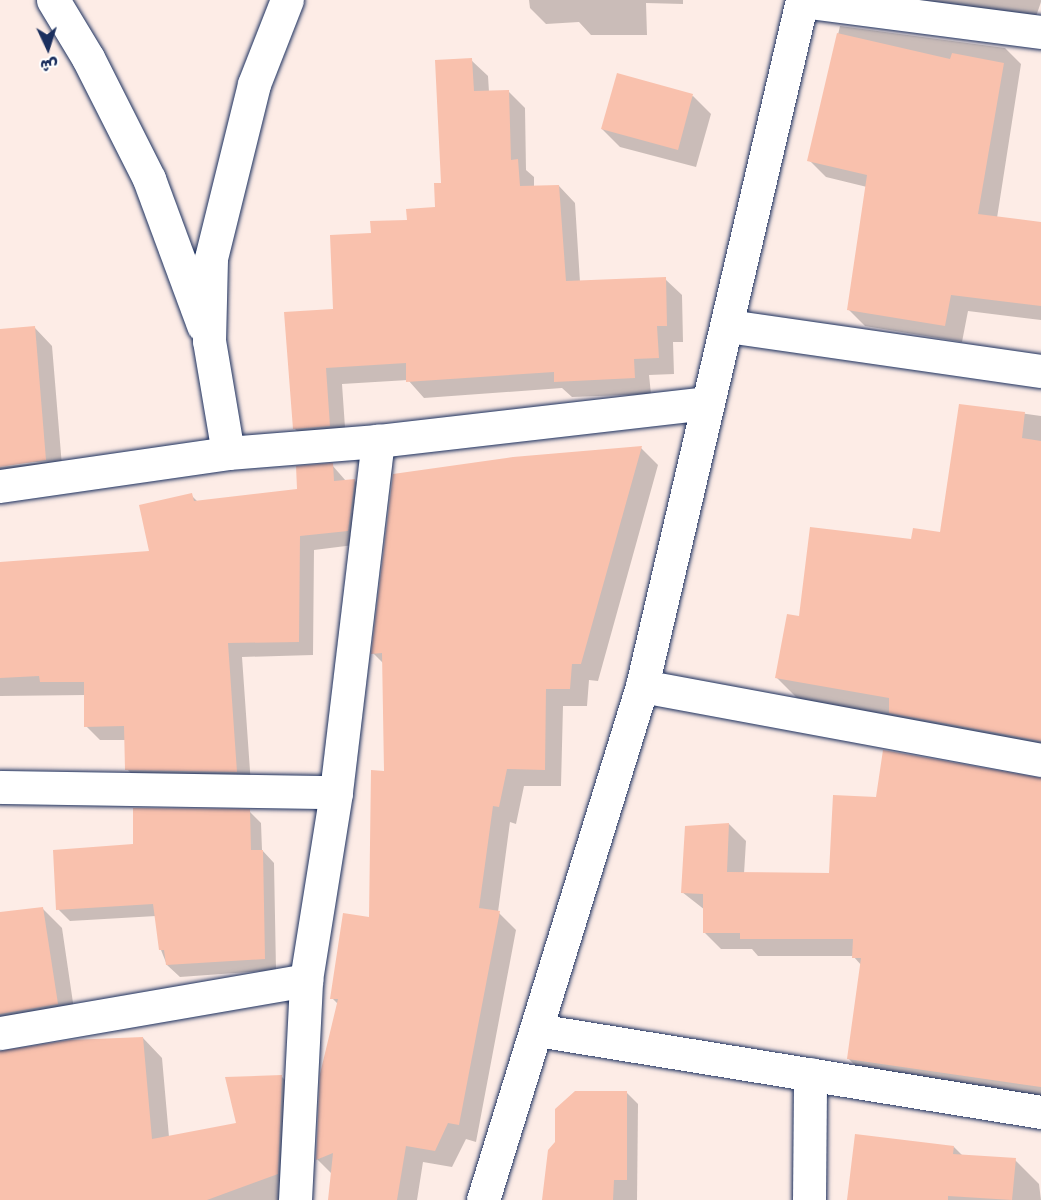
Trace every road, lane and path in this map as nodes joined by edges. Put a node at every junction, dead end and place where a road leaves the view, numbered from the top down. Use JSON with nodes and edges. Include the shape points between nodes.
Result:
{"nodes":[{"id":1,"x":53,"y":0,"type":"edge"},
{"id":2,"x":287,"y":0,"type":"edge"},
{"id":3,"x":802,"y":0,"type":"edge"},
{"id":4,"x":1041,"y":32,"type":"edge"},
{"id":5,"x":728,"y":326,"type":"junction"},
{"id":6,"x":209,"y":341,"type":"junction"},
{"id":7,"x":1041,"y":371,"type":"edge"},
{"id":8,"x":707,"y":403,"type":"junction"},
{"id":9,"x":378,"y":441,"type":"junction"},
{"id":10,"x":228,"y":453,"type":"junction"},
{"id":11,"x":0,"y":486,"type":"edge"},
{"id":12,"x":642,"y":686,"type":"junction"},
{"id":13,"x":1041,"y":760,"type":"edge"},
{"id":14,"x":0,"y":787,"type":"edge"},
{"id":15,"x":336,"y":792,"type":"junction"},
{"id":16,"x":306,"y":980,"type":"junction"},
{"id":17,"x":537,"y":1030,"type":"junction"},
{"id":18,"x":0,"y":1033,"type":"edge"},
{"id":19,"x":810,"y":1074,"type":"junction"},
{"id":20,"x":1041,"y":1112,"type":"edge"},
{"id":21,"x":295,"y":1200,"type":"edge"},
{"id":22,"x":483,"y":1200,"type":"edge"},
{"id":23,"x":809,"y":1200,"type":"edge"}],
"edges":[{"from":1,"to":6,"type":"street","via":[[149,179]]},
{"from":2,"to":6,"type":"street","via":[[254,84],[222,204],[211,258]]},
{"from":3,"to":4,"type":"street"},
{"from":3,"to":5,"type":"street"},
{"from":5,"to":7,"type":"street"},
{"from":5,"to":8,"type":"street"},
{"from":6,"to":10,"type":"street"},
{"from":8,"to":9,"type":"street"},
{"from":8,"to":12,"type":"street"},
{"from":9,"to":10,"type":"street"},
{"from":9,"to":15,"type":"street"},
{"from":10,"to":11,"type":"street"},
{"from":12,"to":13,"type":"street"},
{"from":12,"to":17,"type":"street"},
{"from":14,"to":15,"type":"street"},
{"from":15,"to":16,"type":"street"},
{"from":16,"to":18,"type":"street"},
{"from":16,"to":21,"type":"street"},
{"from":17,"to":19,"type":"street"},
{"from":17,"to":22,"type":"street"},
{"from":19,"to":20,"type":"street"},
{"from":19,"to":23,"type":"street"}]}
